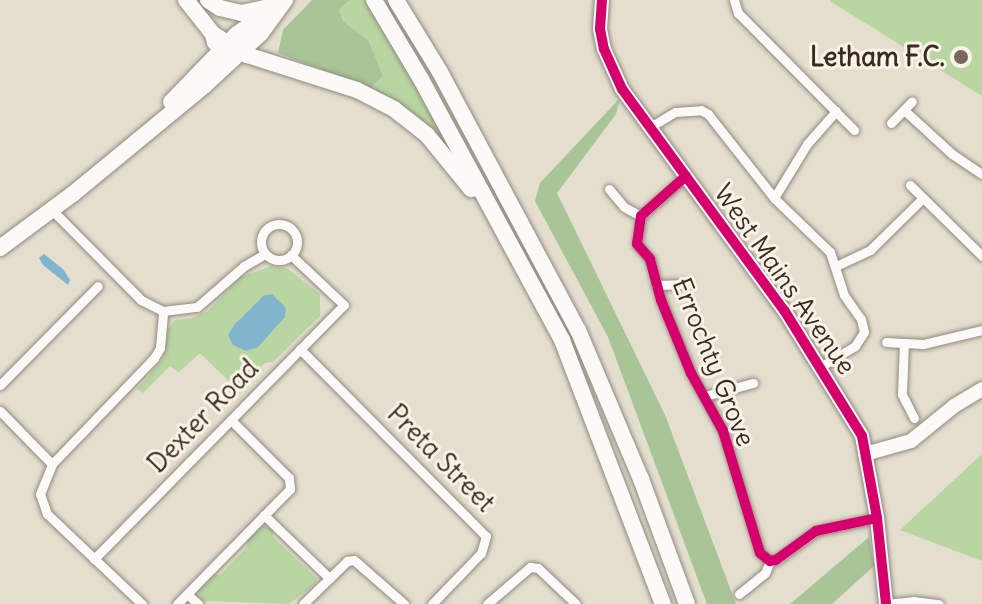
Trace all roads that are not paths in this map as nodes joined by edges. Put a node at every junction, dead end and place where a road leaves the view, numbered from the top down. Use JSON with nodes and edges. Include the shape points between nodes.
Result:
{"nodes":[{"id":1,"x":186,"y":0,"type":"edge"},
{"id":2,"x":200,"y":0,"type":"edge"},
{"id":3,"x":208,"y":0,"type":"edge"},
{"id":4,"x":374,"y":0,"type":"edge"},
{"id":5,"x":396,"y":0,"type":"edge"},
{"id":6,"x":403,"y":0,"type":"edge"},
{"id":7,"x":602,"y":0,"type":"edge"},
{"id":8,"x":734,"y":0,"type":"edge"},
{"id":9,"x":284,"y":1,"type":"edge"},
{"id":10,"x":213,"y":34,"type":"junction"},
{"id":11,"x":238,"y":43,"type":"junction"},
{"id":12,"x":207,"y":62,"type":"junction"},
{"id":13,"x":440,"y":72,"type":"junction"},
{"id":14,"x":912,"y":101,"type":"dead end"},
{"id":15,"x":904,"y":110,"type":"junction"},
{"id":16,"x":836,"y":111,"type":"junction"},
{"id":17,"x":891,"y":123,"type":"dead end"},
{"id":18,"x":650,"y":127,"type":"junction"},
{"id":19,"x":854,"y":130,"type":"dead end"},
{"id":20,"x":144,"y":133,"type":"junction"},
{"id":21,"x":982,"y":174,"type":"edge"},
{"id":22,"x":686,"y":176,"type":"junction"},
{"id":23,"x":910,"y":185,"type":"dead end"},
{"id":24,"x":609,"y":189,"type":"dead end"},
{"id":25,"x":774,"y":198,"type":"junction"},
{"id":26,"x":923,"y":198,"type":"junction"},
{"id":27,"x":52,"y":210,"type":"junction"},
{"id":28,"x":641,"y":216,"type":"junction"},
{"id":29,"x":505,"y":236,"type":"junction"},
{"id":30,"x":0,"y":248,"type":"edge"},
{"id":31,"x":265,"y":254,"type":"junction"},
{"id":32,"x":291,"y":255,"type":"junction"},
{"id":33,"x":982,"y":256,"type":"edge"},
{"id":34,"x":836,"y":266,"type":"junction"},
{"id":35,"x":688,"y":284,"type":"dead end"},
{"id":36,"x":656,"y":285,"type":"junction"},
{"id":37,"x":98,"y":286,"type":"dead end"},
{"id":38,"x":163,"y":311,"type":"junction"},
{"id":39,"x":982,"y":330,"type":"edge"},
{"id":40,"x":886,"y":342,"type":"dead end"},
{"id":41,"x":904,"y":343,"type":"junction"},
{"id":42,"x":300,"y":349,"type":"junction"},
{"id":43,"x":820,"y":367,"type":"junction"},
{"id":44,"x":753,"y":383,"type":"dead end"},
{"id":45,"x":0,"y":385,"type":"edge"},
{"id":46,"x":982,"y":389,"type":"edge"},
{"id":47,"x":705,"y":396,"type":"junction"},
{"id":48,"x":0,"y":411,"type":"edge"},
{"id":49,"x":914,"y":418,"type":"dead end"},
{"id":50,"x":231,"y":420,"type":"junction"},
{"id":51,"x":865,"y":454,"type":"junction"},
{"id":52,"x":52,"y":464,"type":"junction"},
{"id":53,"x":264,"y":515,"type":"junction"},
{"id":54,"x":877,"y":518,"type":"junction"},
{"id":55,"x":94,"y":559,"type":"junction"},
{"id":56,"x":770,"y":561,"type":"junction"},
{"id":57,"x":329,"y":578,"type":"junction"},
{"id":58,"x":187,"y":594,"type":"junction"},
{"id":59,"x":739,"y":594,"type":"dead end"},
{"id":60,"x":142,"y":604,"type":"edge"},
{"id":61,"x":177,"y":604,"type":"edge"},
{"id":62,"x":198,"y":604,"type":"edge"},
{"id":63,"x":303,"y":604,"type":"edge"},
{"id":64,"x":404,"y":604,"type":"edge"},
{"id":65,"x":432,"y":604,"type":"edge"},
{"id":66,"x":487,"y":604,"type":"edge"},
{"id":67,"x":576,"y":604,"type":"edge"},
{"id":68,"x":663,"y":604,"type":"edge"},
{"id":69,"x":687,"y":604,"type":"edge"},
{"id":70,"x":886,"y":604,"type":"edge"},
{"id":71,"x":939,"y":604,"type":"edge"}],
"edges":[{"from":1,"to":10,"type":"highway"},
{"from":2,"to":11,"type":"highway"},
{"from":3,"to":9,"type":"highway","via":[[241,13]]},
{"from":4,"to":29,"type":"highway"},
{"from":5,"to":13,"type":"highway"},
{"from":6,"to":13,"type":"highway"},
{"from":7,"to":18,"type":"street","name":"West Mains Avenue","via":[[600,29],[614,76]]},
{"from":8,"to":16,"type":"street","via":[[738,13]]},
{"from":9,"to":11,"type":"highway","via":[[261,33]]},
{"from":10,"to":11,"type":"highway"},
{"from":10,"to":12,"type":"highway","via":[[216,46]]},
{"from":11,"to":12,"type":"highway"},
{"from":11,"to":20,"type":"highway"},
{"from":11,"to":29,"type":"highway","via":[[357,90],[409,119],[450,159]]},
{"from":12,"to":20,"type":"highway"},
{"from":13,"to":69,"type":"highway","via":[[578,330]]},
{"from":14,"to":15,"type":"street"},
{"from":15,"to":17,"type":"street"},
{"from":15,"to":21,"type":"street"},
{"from":16,"to":19,"type":"street"},
{"from":16,"to":25,"type":"street","via":[[807,144]]},
{"from":18,"to":22,"type":"street","name":"West Mains Avenue"},
{"from":18,"to":25,"type":"street","via":[[675,112],[708,114]]},
{"from":20,"to":27,"type":"highway"},
{"from":22,"to":28,"type":"street"},
{"from":22,"to":43,"type":"street","name":"West Mains Avenue"},
{"from":23,"to":26,"type":"street"},
{"from":24,"to":28,"type":"street","via":[[624,207]]},
{"from":25,"to":34,"type":"street","via":[[823,242]]},
{"from":26,"to":33,"type":"street"},
{"from":26,"to":34,"type":"street","via":[[870,250]]},
{"from":27,"to":30,"type":"highway"},
{"from":27,"to":38,"type":"street","via":[[141,300]]},
{"from":28,"to":36,"type":"street","name":"Errochty Grove","via":[[637,244],[650,259]]},
{"from":29,"to":68,"type":"highway","via":[[562,340]]},
{"from":31,"to":32,"type":"street","via":[[275,260]]},
{"from":31,"to":32,"type":"street","via":[[263,232],[278,223],[296,235]]},
{"from":31,"to":38,"type":"street","via":[[197,307]]},
{"from":32,"to":42,"type":"street","name":"Dexter Road","via":[[344,305]]},
{"from":34,"to":43,"type":"street","via":[[864,332],[855,346]]},
{"from":35,"to":36,"type":"street"},
{"from":36,"to":47,"type":"street","name":"Errochty Grove"},
{"from":37,"to":45,"type":"street"},
{"from":38,"to":52,"type":"street","via":[[160,348],[154,358]]},
{"from":39,"to":41,"type":"street","via":[[923,344]]},
{"from":40,"to":41,"type":"street"},
{"from":41,"to":49,"type":"street","via":[[902,394]]},
{"from":42,"to":50,"type":"street","name":"Dexter Road"},
{"from":42,"to":65,"type":"street","name":"Preta Street","via":[[486,536],[480,555]]},
{"from":43,"to":51,"type":"street","name":"West Mains Avenue","via":[[862,436]]},
{"from":44,"to":47,"type":"street"},
{"from":46,"to":51,"type":"street","via":[[911,441]]},
{"from":47,"to":56,"type":"street","name":"Errochty Grove","via":[[723,431],[755,542]]},
{"from":48,"to":52,"type":"street"},
{"from":50,"to":53,"type":"street","via":[[289,478],[290,489]]},
{"from":50,"to":55,"type":"street","name":"Dexter Road"},
{"from":51,"to":54,"type":"street","name":"West Mains Avenue"},
{"from":52,"to":55,"type":"street","via":[[40,494],[47,514]]},
{"from":53,"to":57,"type":"street"},
{"from":53,"to":58,"type":"street"},
{"from":54,"to":56,"type":"street","via":[[816,531]]},
{"from":54,"to":70,"type":"street","name":"West Mains Avenue"},
{"from":55,"to":60,"type":"street"},
{"from":56,"to":59,"type":"street","via":[[765,573]]},
{"from":57,"to":63,"type":"street"},
{"from":57,"to":64,"type":"street","via":[[354,560]]},
{"from":58,"to":61,"type":"street"},
{"from":58,"to":62,"type":"street"},
{"from":66,"to":67,"type":"street","via":[[530,567],[538,568]]},
{"from":70,"to":71,"type":"street"}]}
